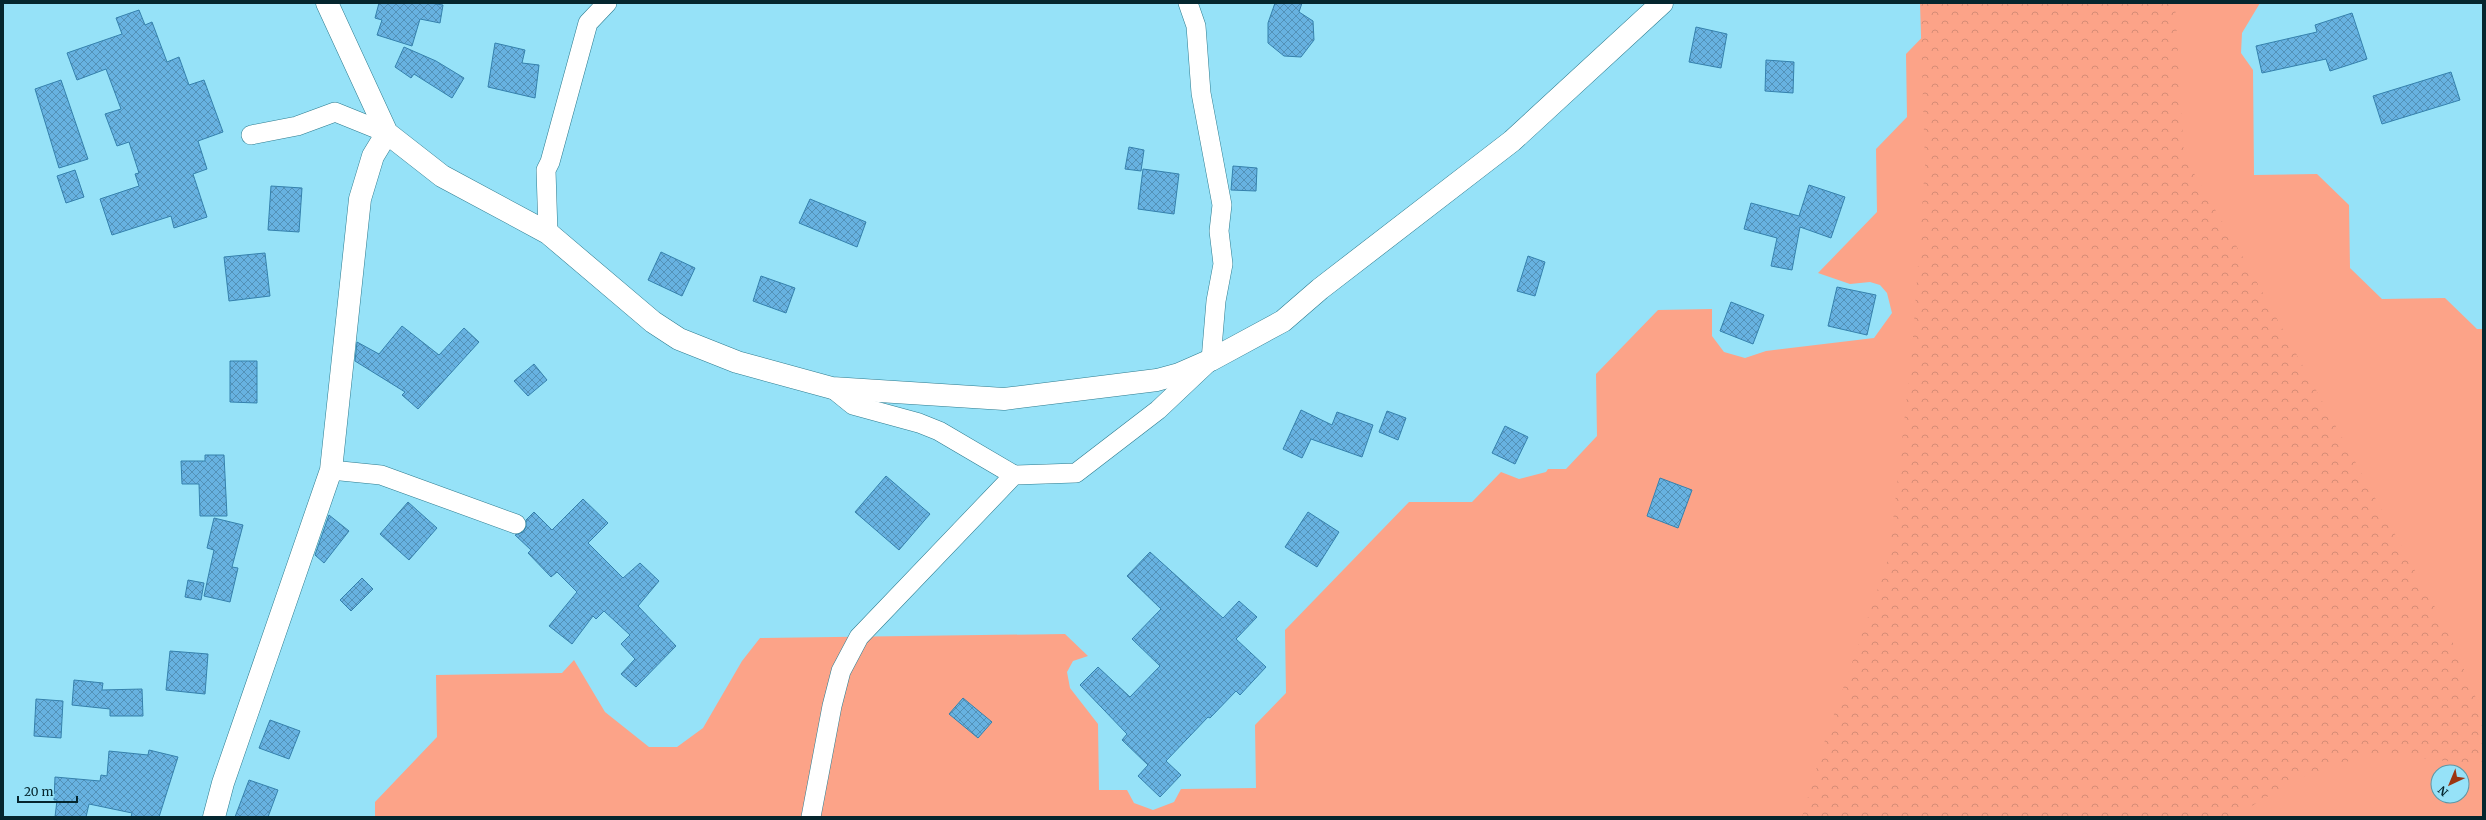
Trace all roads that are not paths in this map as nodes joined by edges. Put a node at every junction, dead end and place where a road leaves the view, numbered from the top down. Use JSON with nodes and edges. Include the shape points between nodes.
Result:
{"nodes":[{"id":1,"x":327,"y":3,"type":"edge"},
{"id":2,"x":606,"y":3,"type":"edge"},
{"id":3,"x":1188,"y":3,"type":"edge"},
{"id":4,"x":1662,"y":3,"type":"edge"},
{"id":5,"x":387,"y":133,"type":"junction"},
{"id":6,"x":251,"y":135,"type":"dead end"},
{"id":7,"x":548,"y":233,"type":"junction"},
{"id":8,"x":1211,"y":360,"type":"junction"},
{"id":9,"x":832,"y":388,"type":"junction"},
{"id":10,"x":331,"y":470,"type":"junction"},
{"id":11,"x":1014,"y":475,"type":"junction"},
{"id":12,"x":516,"y":524,"type":"dead end"},
{"id":13,"x":214,"y":817,"type":"edge"},
{"id":14,"x":811,"y":817,"type":"edge"}],
"edges":[{"from":1,"to":5,"type":"street"},
{"from":2,"to":7,"type":"street","via":[[588,23],[546,170]]},
{"from":3,"to":8,"type":"street","via":[[1196,26],[1201,93],[1222,205],[1219,231],[1223,264],[1216,301]]},
{"from":4,"to":8,"type":"street","via":[[1512,141],[1320,289],[1283,321]]},
{"from":5,"to":6,"type":"street","via":[[335,112],[297,126]]},
{"from":5,"to":7,"type":"street","via":[[442,176]]},
{"from":5,"to":10,"type":"street","via":[[373,156],[360,199]]},
{"from":7,"to":9,"type":"street","via":[[653,322],[679,339],[737,362]]},
{"from":8,"to":9,"type":"street","via":[[1179,374],[1157,380],[1004,399]]},
{"from":8,"to":11,"type":"street","via":[[1158,410],[1076,473]]},
{"from":9,"to":11,"type":"street","via":[[853,405],[919,422]]},
{"from":10,"to":12,"type":"street","via":[[381,474]]},
{"from":10,"to":13,"type":"street","via":[[250,702]]},
{"from":11,"to":14,"type":"street","via":[[859,637],[841,671]]}]}
